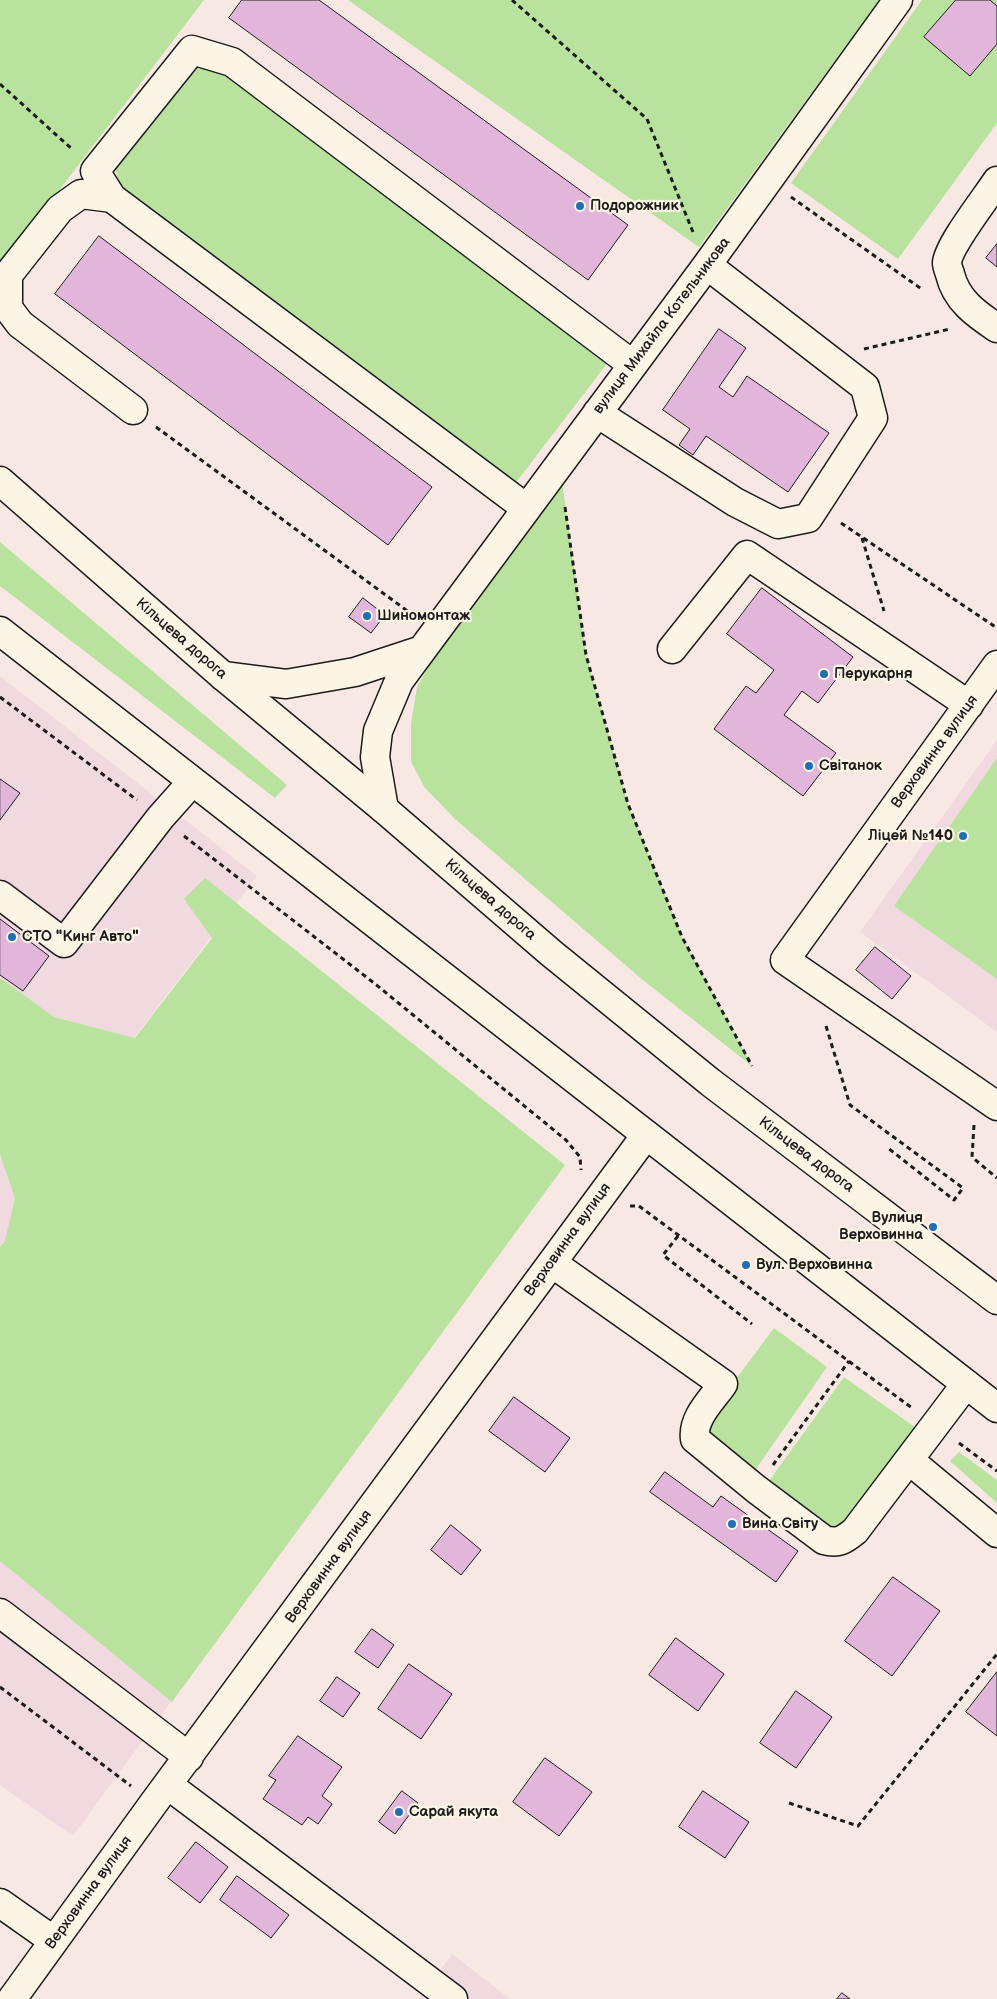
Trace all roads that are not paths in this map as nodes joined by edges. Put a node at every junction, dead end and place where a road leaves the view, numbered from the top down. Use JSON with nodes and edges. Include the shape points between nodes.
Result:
{"nodes":[{"id":1,"x":898,"y":0,"type":"edge"},
{"id":2,"x":997,"y":181,"type":"edge"},
{"id":3,"x":112,"y":198,"type":"junction"},
{"id":4,"x":707,"y":265,"type":"junction"},
{"id":5,"x":992,"y":324,"type":"edge"},
{"id":6,"x":633,"y":365,"type":"junction"},
{"id":7,"x":133,"y":410,"type":"road end"},
{"id":8,"x":597,"y":413,"type":"junction"},
{"id":9,"x":0,"y":481,"type":"edge"},
{"id":10,"x":526,"y":508,"type":"junction"},
{"id":11,"x":0,"y":631,"type":"edge"},
{"id":12,"x":429,"y":641,"type":"junction"},
{"id":13,"x":672,"y":649,"type":"dead end"},
{"id":14,"x":997,"y":665,"type":"edge"},
{"id":15,"x":223,"y":676,"type":"junction"},
{"id":16,"x":968,"y":705,"type":"junction"},
{"id":17,"x":192,"y":782,"type":"junction"},
{"id":18,"x":384,"y":809,"type":"junction"},
{"id":19,"x":0,"y":895,"type":"edge"},
{"id":20,"x":986,"y":1098,"type":"edge"},
{"id":21,"x":646,"y":1135,"type":"junction"},
{"id":22,"x":552,"y":1263,"type":"junction"},
{"id":23,"x":997,"y":1300,"type":"edge"},
{"id":24,"x":966,"y":1384,"type":"junction"},
{"id":25,"x":997,"y":1408,"type":"edge"},
{"id":26,"x":909,"y":1460,"type":"junction"},
{"id":27,"x":997,"y":1533,"type":"edge"},
{"id":28,"x":0,"y":1613,"type":"edge"},
{"id":29,"x":189,"y":1757,"type":"junction"},
{"id":30,"x":168,"y":1785,"type":"junction"},
{"id":31,"x":0,"y":1903,"type":"edge"},
{"id":32,"x":54,"y":1942,"type":"junction"},
{"id":33,"x":12,"y":1999,"type":"edge"},
{"id":34,"x":453,"y":1999,"type":"edge"}],
"edges":[{"from":1,"to":4,"type":"main road","name":"вулиця Михайла Котельникова"},
{"from":2,"to":5,"type":"main road","via":[[956,240],[947,263],[952,284],[960,297]]},
{"from":3,"to":6,"type":"main road","via":[[95,171],[192,50],[232,62]]},
{"from":3,"to":7,"type":"main road","via":[[81,194],[60,208],[8,275],[8,308],[20,324]]},
{"from":3,"to":10,"type":"main road"},
{"from":4,"to":6,"type":"main road","name":"вулиця Михайла Котельникова"},
{"from":4,"to":8,"type":"main road","via":[[865,387],[873,418],[808,518],[778,524],[735,502]]},
{"from":6,"to":8,"type":"main road","name":"вулиця Михайла Котельникова"},
{"from":8,"to":10,"type":"main road","name":"вулиця Михайла Котельникова"},
{"from":9,"to":15,"type":"main road","name":"Кільцева дорога"},
{"from":10,"to":12,"type":"main road","name":"вулиця Михайла Котельникова"},
{"from":11,"to":17,"type":"main road"},
{"from":12,"to":15,"type":"main road","via":[[355,672],[286,684]]},
{"from":12,"to":18,"type":"main road","name":"вулиця Михайла Котельникова","via":[[399,681],[378,731],[375,757]]},
{"from":13,"to":16,"type":"main road","via":[[747,555]]},
{"from":14,"to":16,"type":"main road","name":"Верховинна вулиця"},
{"from":15,"to":18,"type":"main road","name":"Кільцева дорога"},
{"from":16,"to":20,"type":"main road","name":"Верховинна вулиця","via":[[785,960]]},
{"from":17,"to":19,"type":"main road","via":[[160,818],[64,943]]},
{"from":17,"to":21,"type":"main road"},
{"from":18,"to":23,"type":"main road","name":"Кільцева дорога","via":[[551,953],[710,1082]]},
{"from":21,"to":22,"type":"main road","name":"Верховинна вулиця"},
{"from":21,"to":24,"type":"main road"},
{"from":22,"to":26,"type":"main road","via":[[723,1384],[699,1418],[694,1430],[695,1439],[824,1540],[842,1541],[855,1531]]},
{"from":22,"to":29,"type":"main road","name":"Верховинна вулиця"},
{"from":24,"to":25,"type":"main road"},
{"from":24,"to":26,"type":"main road"},
{"from":26,"to":27,"type":"main road"},
{"from":28,"to":29,"type":"main road"},
{"from":29,"to":30,"type":"main road","name":"Верховинна вулиця"},
{"from":30,"to":32,"type":"main road","name":"Верховинна вулиця"},
{"from":30,"to":34,"type":"main road"},
{"from":31,"to":32,"type":"main road"},
{"from":32,"to":33,"type":"main road","name":"Верховинна вулиця"}]}
